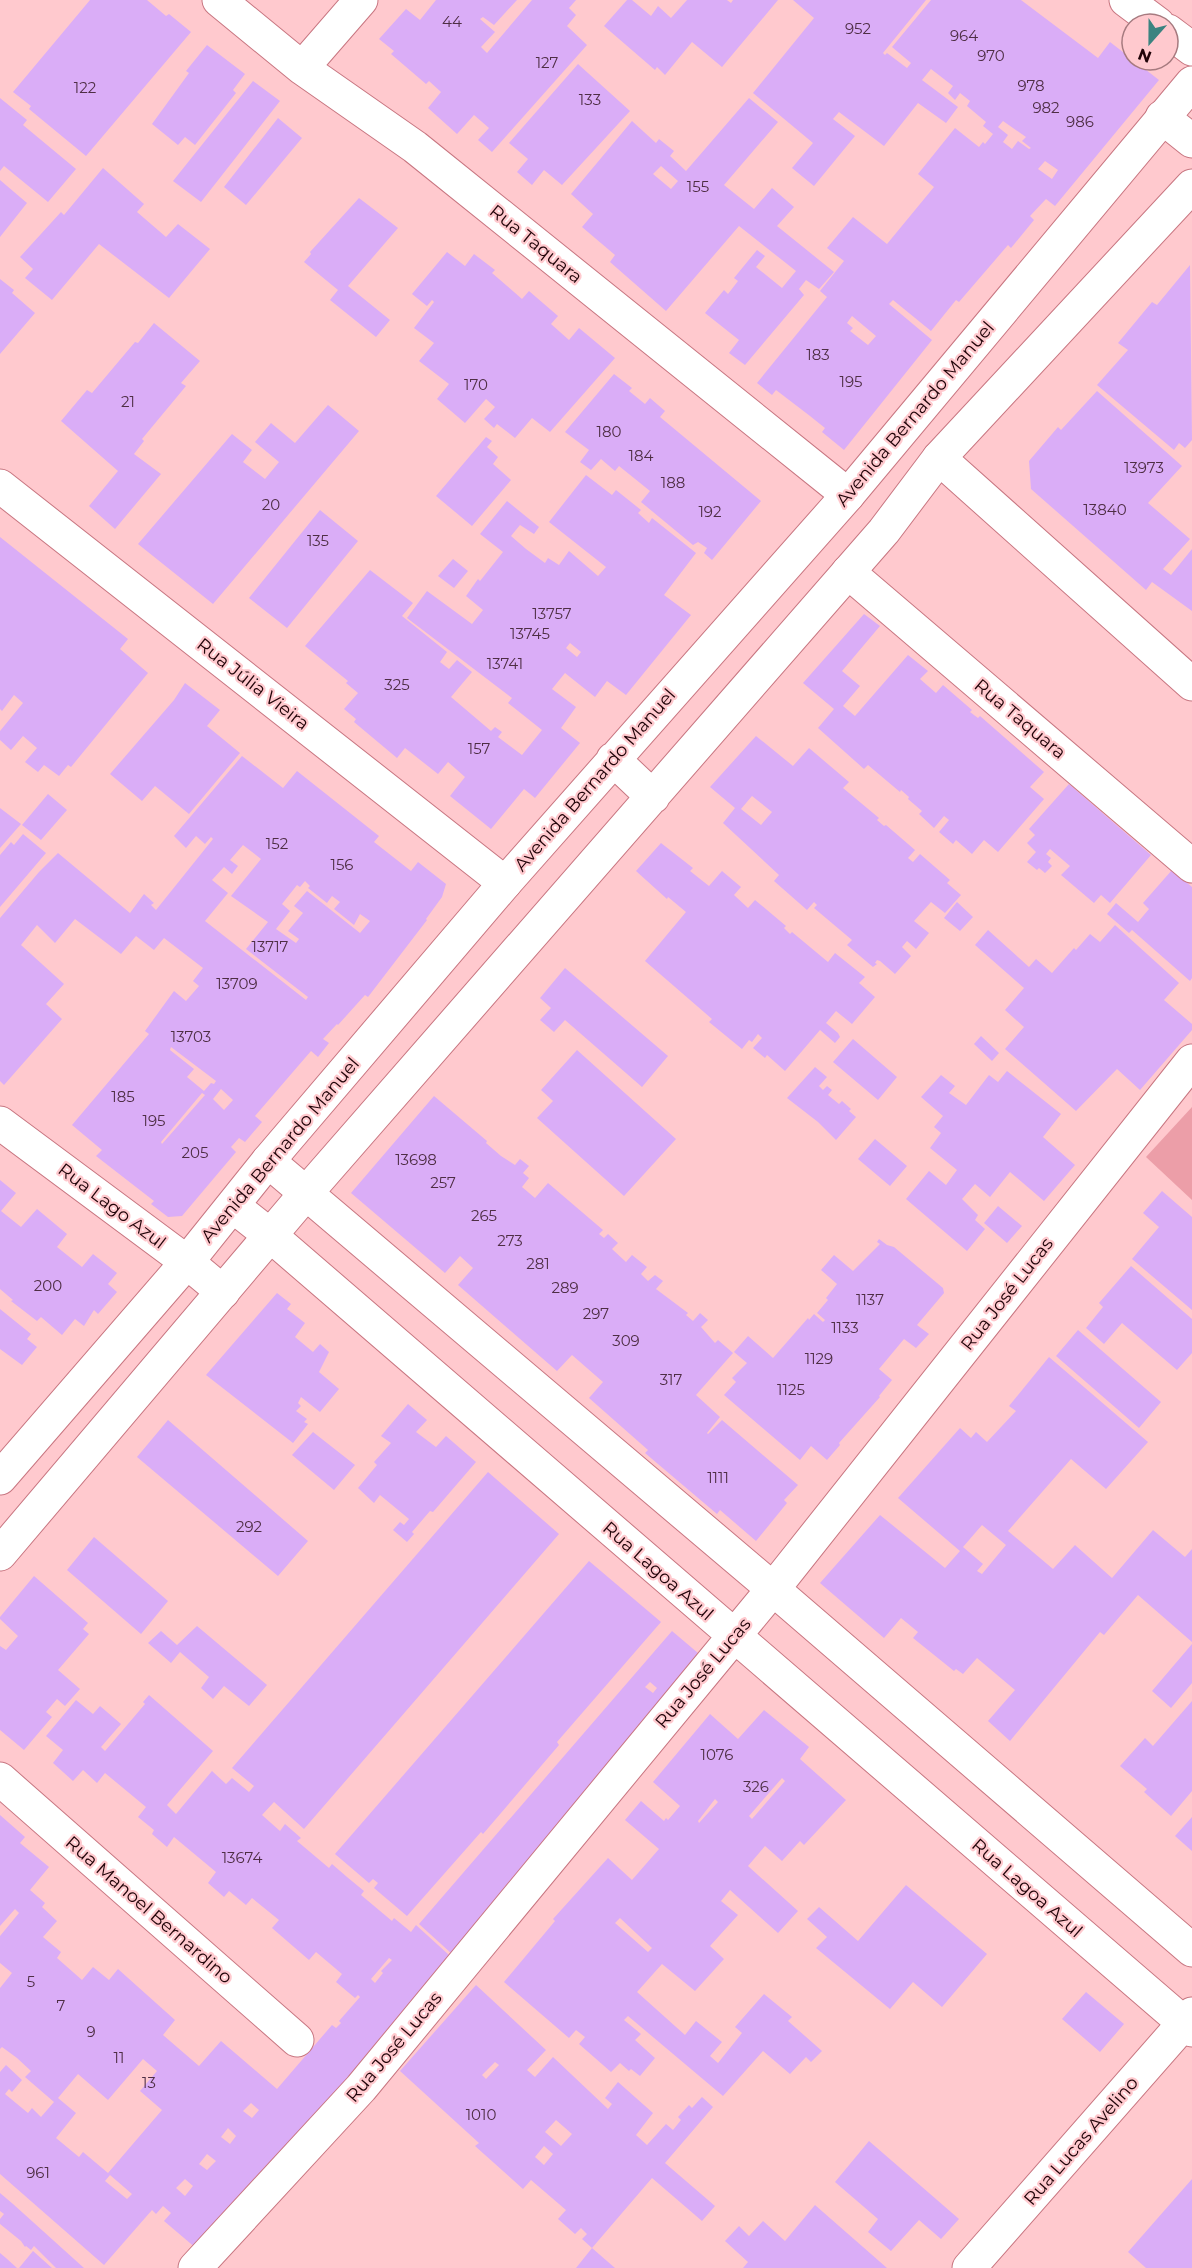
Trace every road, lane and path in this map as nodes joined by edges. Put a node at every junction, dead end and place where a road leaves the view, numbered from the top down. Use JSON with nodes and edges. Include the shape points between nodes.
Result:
{"nodes":[{"id":1,"x":219,"y":0,"type":"edge"},
{"id":2,"x":361,"y":0,"type":"edge"},
{"id":3,"x":1126,"y":0,"type":"edge"},
{"id":4,"x":1142,"y":12,"type":"edge"},
{"id":5,"x":302,"y":68,"type":"junction"},
{"id":6,"x":1192,"y":83,"type":"edge"},
{"id":7,"x":1162,"y":117,"type":"junction"},
{"id":8,"x":1192,"y":141,"type":"edge"},
{"id":9,"x":1192,"y":186,"type":"edge"},
{"id":10,"x":939,"y":458,"type":"junction"},
{"id":11,"x":0,"y":486,"type":"edge"},
{"id":12,"x":848,"y":495,"type":"junction"},
{"id":13,"x":848,"y":572,"type":"junction"},
{"id":14,"x":1192,"y":684,"type":"edge"},
{"id":15,"x":613,"y":759,"type":"junction"},
{"id":16,"x":653,"y":797,"type":"junction"},
{"id":17,"x":1192,"y":866,"type":"edge"},
{"id":18,"x":505,"y":883,"type":"junction"},
{"id":19,"x":1192,"y":1061,"type":"edge"},
{"id":20,"x":0,"y":1123,"type":"edge"},
{"id":21,"x":268,"y":1161,"type":"junction"},
{"id":22,"x":307,"y":1192,"type":"junction"},
{"id":23,"x":233,"y":1206,"type":"junction"},
{"id":24,"x":271,"y":1236,"type":"junction"},
{"id":25,"x":187,"y":1262,"type":"junction"},
{"id":26,"x":223,"y":1292,"type":"junction"},
{"id":27,"x":0,"y":1478,"type":"edge"},
{"id":28,"x":0,"y":1554,"type":"edge"},
{"id":29,"x":773,"y":1589,"type":"junction"},
{"id":30,"x":734,"y":1636,"type":"junction"},
{"id":31,"x":0,"y":1779,"type":"edge"},
{"id":32,"x":1192,"y":1950,"type":"edge"},
{"id":33,"x":1189,"y":2022,"type":"edge"},
{"id":34,"x":297,"y":2040,"type":"dead end"},
{"id":35,"x":195,"y":2268,"type":"edge"},
{"id":36,"x":969,"y":2268,"type":"edge"}],
"edges":[{"from":1,"to":5,"type":"street","name":"Rua Taquara"},
{"from":2,"to":5,"type":"street"},
{"from":3,"to":4,"type":"street"},
{"from":5,"to":12,"type":"street","name":"Rua Taquara","via":[[415,147]]},
{"from":6,"to":7,"type":"street","name":"Avenida Bernardo Manuel"},
{"from":7,"to":8,"type":"street"},
{"from":7,"to":12,"type":"street","name":"Avenida Bernardo Manuel"},
{"from":9,"to":10,"type":"street"},
{"from":10,"to":13,"type":"street"},
{"from":10,"to":14,"type":"street"},
{"from":11,"to":18,"type":"street","name":"Rua Júlia Vieira"},
{"from":12,"to":15,"type":"street","name":"Avenida Bernardo Manuel"},
{"from":13,"to":16,"type":"street"},
{"from":13,"to":17,"type":"street","name":"Rua Taquara"},
{"from":15,"to":16,"type":"street"},
{"from":15,"to":18,"type":"street","name":"Avenida Bernardo Manuel"},
{"from":16,"to":22,"type":"street"},
{"from":18,"to":21,"type":"street","name":"Avenida Bernardo Manuel"},
{"from":19,"to":29,"type":"street","name":"Rua José Lucas"},
{"from":20,"to":25,"type":"street","name":"Rua Lago Azul"},
{"from":21,"to":22,"type":"street"},
{"from":21,"to":23,"type":"street","name":"Avenida Bernardo Manuel"},
{"from":22,"to":24,"type":"street"},
{"from":22,"to":29,"type":"street"},
{"from":23,"to":24,"type":"street","name":"Rua Lagoa Azul"},
{"from":23,"to":25,"type":"street","name":"Avenida Bernardo Manuel"},
{"from":24,"to":26,"type":"street"},
{"from":24,"to":30,"type":"street","name":"Rua Lagoa Azul"},
{"from":25,"to":26,"type":"street","name":"Rua Lago Azul"},
{"from":25,"to":27,"type":"street","name":"Avenida Bernardo Manuel"},
{"from":26,"to":28,"type":"street"},
{"from":29,"to":30,"type":"street","name":"Rua José Lucas"},
{"from":29,"to":32,"type":"street"},
{"from":30,"to":33,"type":"street","name":"Rua Lagoa Azul"},
{"from":30,"to":35,"type":"street","name":"Rua José Lucas","via":[[361,2088]]},
{"from":31,"to":34,"type":"street","name":"Rua Manoel Bernardino"},
{"from":33,"to":36,"type":"street","name":"Rua Lucas Avelino"}]}
